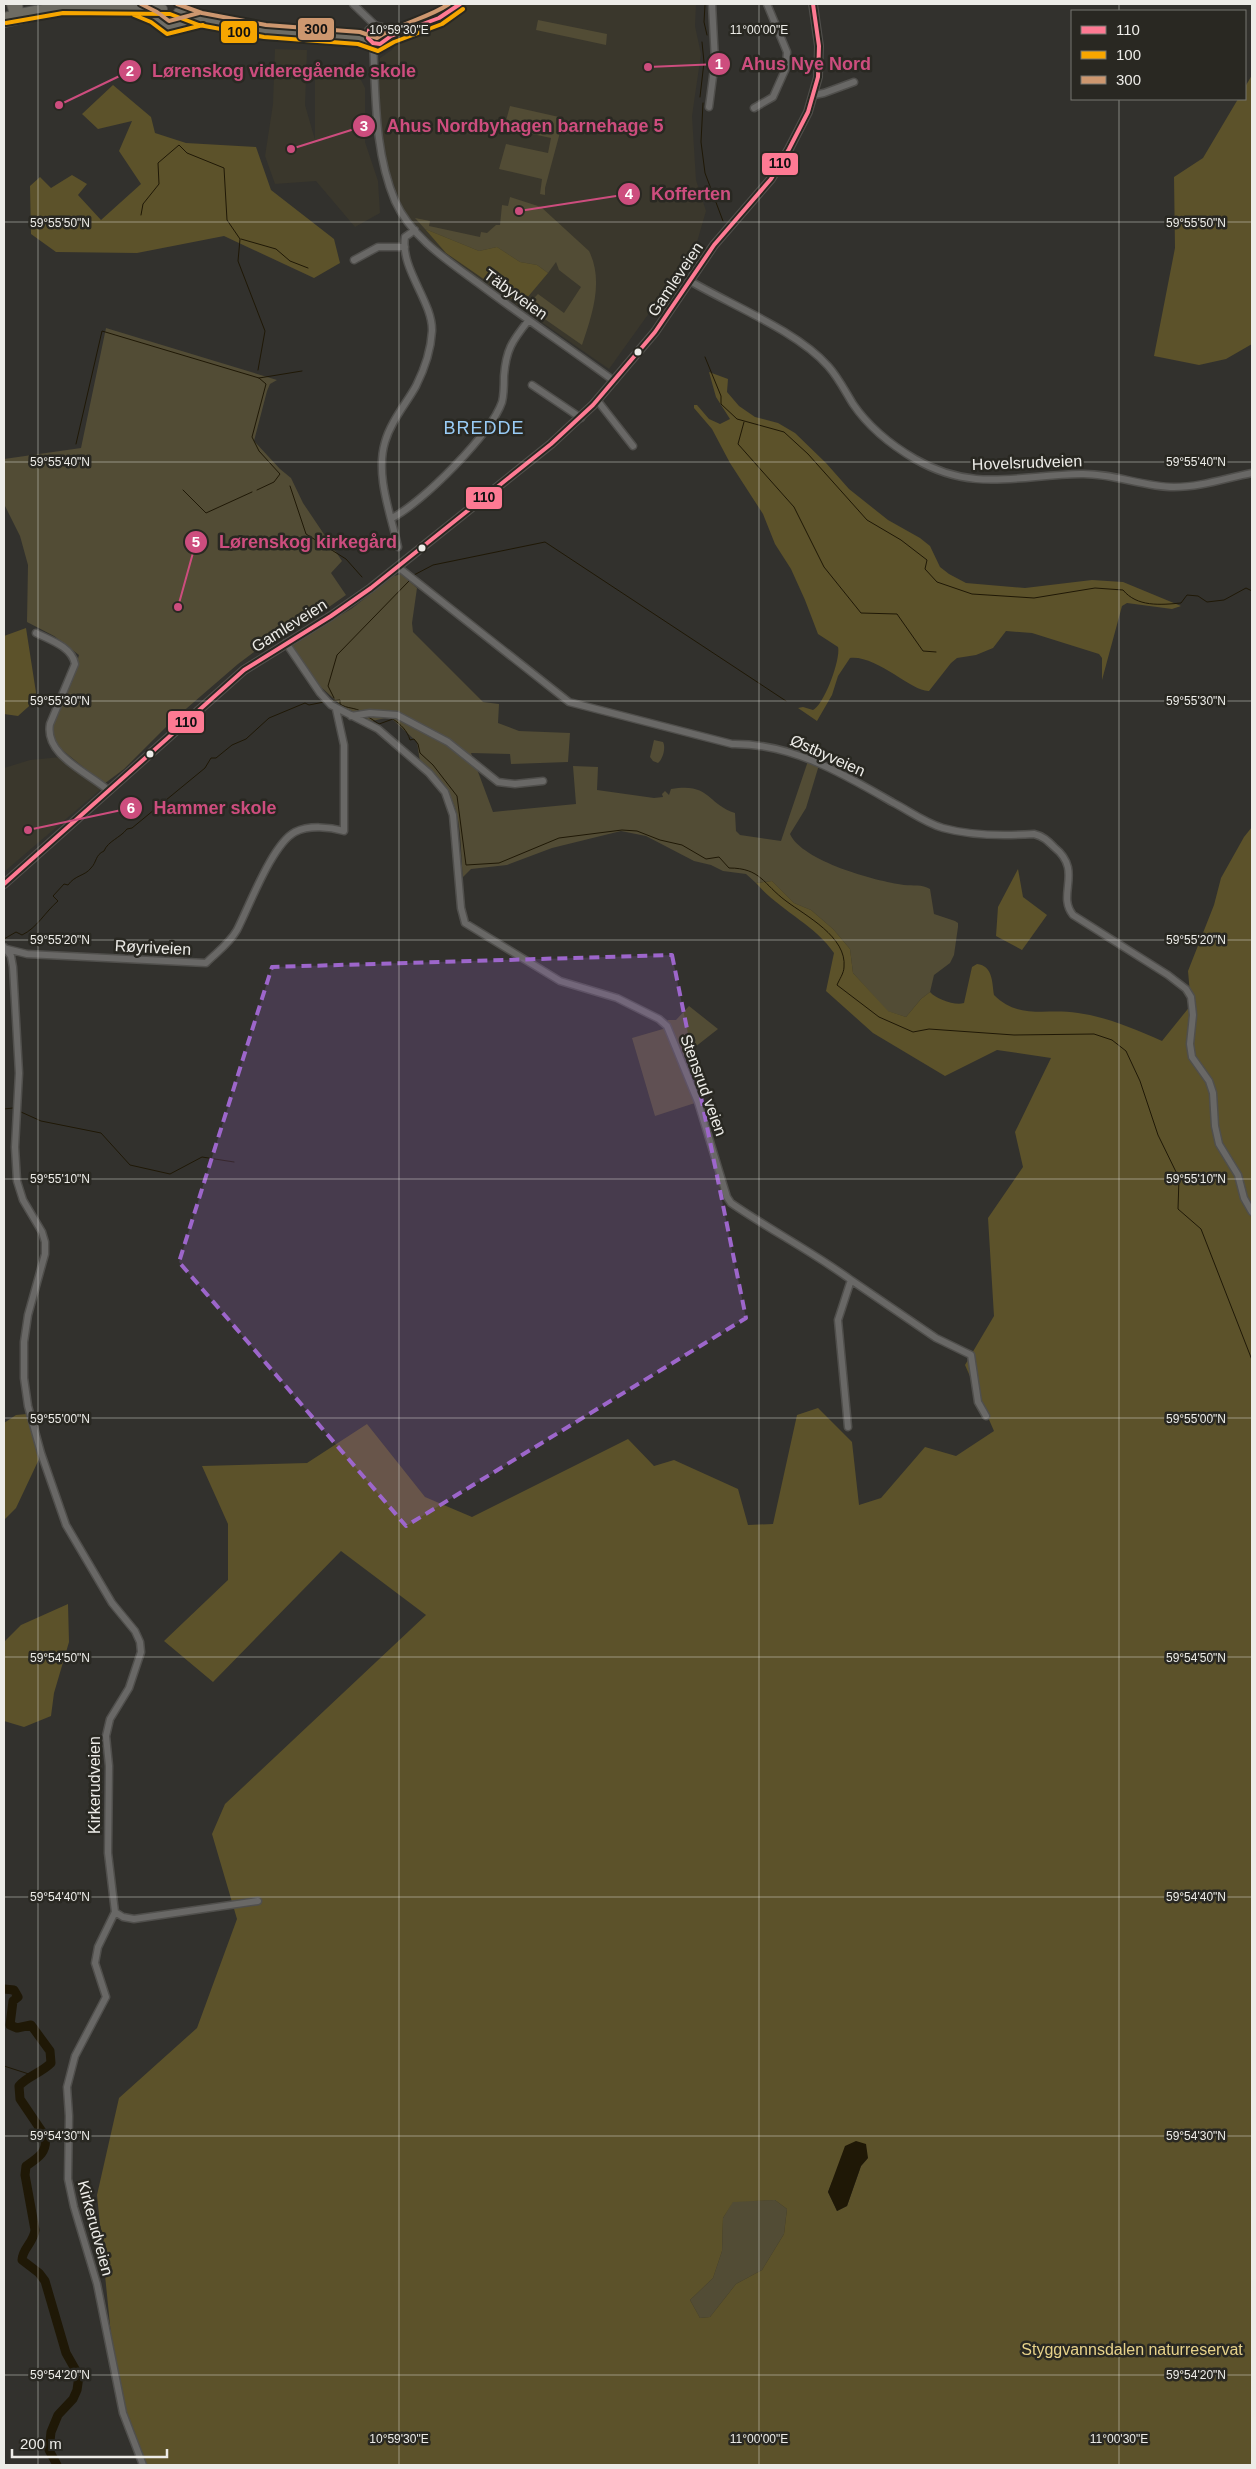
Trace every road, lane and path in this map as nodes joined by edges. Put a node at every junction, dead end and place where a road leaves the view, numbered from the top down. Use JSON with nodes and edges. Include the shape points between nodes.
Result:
{"nodes":[{"id":1,"x":12,"y":4,"type":"edge"},
{"id":2,"x":18,"y":4,"type":"edge"},
{"id":3,"x":353,"y":4,"type":"edge"},
{"id":4,"x":460,"y":4,"type":"edge"},
{"id":5,"x":712,"y":4,"type":"edge"},
{"id":6,"x":768,"y":4,"type":"edge"},
{"id":7,"x":813,"y":4,"type":"edge"},
{"id":8,"x":166,"y":7,"type":"edge"},
{"id":9,"x":134,"y":8,"type":"junction"},
{"id":10,"x":178,"y":9,"type":"edge"},
{"id":11,"x":18,"y":15,"type":"junction"},
{"id":12,"x":4,"y":17,"type":"edge"},
{"id":13,"x":202,"y":19,"type":"junction"},
{"id":14,"x":159,"y":20,"type":"junction"},
{"id":15,"x":4,"y":23,"type":"edge"},
{"id":16,"x":177,"y":24,"type":"junction"},
{"id":17,"x":376,"y":35,"type":"junction"},
{"id":18,"x":854,"y":82,"type":"dead end"},
{"id":19,"x":814,"y":95,"type":"junction"},
{"id":20,"x":709,"y":107,"type":"dead end"},
{"id":21,"x":754,"y":108,"type":"dead end"},
{"id":22,"x":415,"y":230,"type":"junction"},
{"id":23,"x":405,"y":247,"type":"junction"},
{"id":24,"x":354,"y":260,"type":"dead end"},
{"id":25,"x":690,"y":281,"type":"junction"},
{"id":26,"x":528,"y":321,"type":"junction"},
{"id":27,"x":614,"y":381,"type":"junction"},
{"id":28,"x":532,"y":385,"type":"dead end"},
{"id":29,"x":597,"y":400,"type":"junction"},
{"id":30,"x":581,"y":418,"type":"junction"},
{"id":31,"x":632,"y":446,"type":"dead end"},
{"id":32,"x":1252,"y":473,"type":"edge"},
{"id":33,"x":392,"y":518,"type":"junction"},
{"id":34,"x":398,"y":547,"type":"dead end"},
{"id":35,"x":398,"y":566,"type":"junction"},
{"id":36,"x":36,"y":633,"type":"dead end"},
{"id":37,"x":286,"y":643,"type":"junction"},
{"id":38,"x":336,"y":709,"type":"junction"},
{"id":39,"x":350,"y":716,"type":"junction"},
{"id":40,"x":543,"y":781,"type":"dead end"},
{"id":41,"x":109,"y":791,"type":"junction"},
{"id":42,"x":4,"y":884,"type":"edge"},
{"id":43,"x":5,"y":948,"type":"edge"},
{"id":44,"x":1252,"y":1212,"type":"edge"},
{"id":45,"x":851,"y":1280,"type":"junction"},
{"id":46,"x":986,"y":1416,"type":"dead end"},
{"id":47,"x":848,"y":1427,"type":"dead end"},
{"id":48,"x":258,"y":1901,"type":"dead end"},
{"id":49,"x":115,"y":1912,"type":"junction"},
{"id":50,"x":143,"y":2465,"type":"edge"}],
"edges":[{"from":1,"to":11,"type":"main road"},
{"from":2,"to":11,"type":"main road"},
{"from":3,"to":17,"type":"street","via":[[365,15]]},
{"from":4,"to":17,"type":"main road","via":[[430,22],[404,31]]},
{"from":5,"to":20,"type":"street","via":[[715,61]]},
{"from":6,"to":21,"type":"street","via":[[788,60],[772,97]]},
{"from":7,"to":19,"type":"main road","name":"Gamleveien","via":[[820,58]]},
{"from":8,"to":9,"type":"main road"},
{"from":8,"to":10,"type":"main road"},
{"from":8,"to":14,"type":"main road"},
{"from":9,"to":11,"type":"main road","via":[[72,8]]},
{"from":9,"to":14,"type":"main road"},
{"from":10,"to":13,"type":"main road"},
{"from":10,"to":16,"type":"main road"},
{"from":11,"to":12,"type":"main road"},
{"from":11,"to":15,"type":"main road"},
{"from":13,"to":16,"type":"main road"},
{"from":13,"to":17,"type":"main road","via":[[299,35]]},
{"from":14,"to":16,"type":"main road","via":[[168,28]]},
{"from":17,"to":22,"type":"street","name":"Täbyveien","via":[[376,120],[382,158],[395,200]]},
{"from":18,"to":19,"type":"street"},
{"from":19,"to":25,"type":"main road","name":"Gamleveien","via":[[781,164],[714,245]]},
{"from":22,"to":23,"type":"street","via":[[406,237]]},
{"from":22,"to":26,"type":"street","name":"Täbyveien","via":[[447,260]]},
{"from":23,"to":24,"type":"street","via":[[378,247]]},
{"from":23,"to":33,"type":"street","via":[[432,331],[424,368],[384,442],[382,471]]},
{"from":25,"to":27,"type":"main road","name":"Gamleveien","via":[[655,332]]},
{"from":25,"to":32,"type":"street","name":"Hovelsrudveien","via":[[806,347],[828,366],[865,419],[880,433],[915,459],[954,475],[992,480],[1092,474],[1172,487]]},
{"from":26,"to":27,"type":"street","name":"Täbyveien"},
{"from":26,"to":33,"type":"street","via":[[508,350],[502,401],[491,423],[470,451],[429,490]]},
{"from":27,"to":29,"type":"main road","name":"Gamleveien"},
{"from":28,"to":30,"type":"street"},
{"from":29,"to":30,"type":"main road","name":"Gamleveien"},
{"from":29,"to":31,"type":"street"},
{"from":30,"to":35,"type":"main road","name":"Gamleveien"},
{"from":33,"to":34,"type":"street"},
{"from":35,"to":37,"type":"main road","name":"Gamleveien","via":[[331,616]]},
{"from":35,"to":44,"type":"street","name":"Østbyveien","via":[[569,702],[732,744],[756,743],[793,754],[839,772],[942,828],[990,835],[1041,836],[1064,854],[1068,862],[1067,902],[1073,916],[1178,983],[1191,997],[1192,1057],[1209,1081],[1219,1144],[1238,1175],[1244,1198]]},
{"from":36,"to":41,"type":"street","via":[[65,648],[74,657],[75,664],[50,724],[51,740],[59,753]]},
{"from":37,"to":38,"type":"street","name":"Stensrud veien","via":[[320,693]]},
{"from":37,"to":41,"type":"main road","name":"Gamleveien","via":[[234,679]]},
{"from":38,"to":39,"type":"street","name":"Stensrud veien"},
{"from":38,"to":43,"type":"street","name":"Røyriveien","via":[[344,745],[344,831],[334,828],[306,830],[295,832],[287,839],[255,887],[233,936],[208,961],[201,964],[27,954]]},
{"from":39,"to":40,"type":"street","via":[[370,713],[397,715],[448,742],[498,782]]},
{"from":39,"to":45,"type":"street","name":"Stensrud veien","via":[[378,729],[429,773],[445,792],[453,815],[465,923],[560,981],[617,998],[659,1019],[672,1034],[731,1203]]},
{"from":41,"to":42,"type":"main road","name":"Gamleveien"},
{"from":43,"to":49,"type":"street","name":"Kirkerudveien","via":[[13,966],[20,1073],[15,1147],[17,1181],[45,1242],[24,1342],[28,1406],[40,1453],[66,1525],[112,1603],[140,1642],[138,1666],[110,1719],[106,1736],[108,1853]]},
{"from":45,"to":46,"type":"street","via":[[936,1338],[971,1355],[978,1402]]},
{"from":45,"to":47,"type":"street","via":[[838,1320]]},
{"from":48,"to":49,"type":"street","via":[[134,1919]]},
{"from":49,"to":50,"type":"street","name":"Kirkerudveien","via":[[95,1957],[96,1970],[105,1990],[105,2002],[75,2056],[68,2078],[67,2161],[74,2207],[96,2284],[123,2413]]}]}
